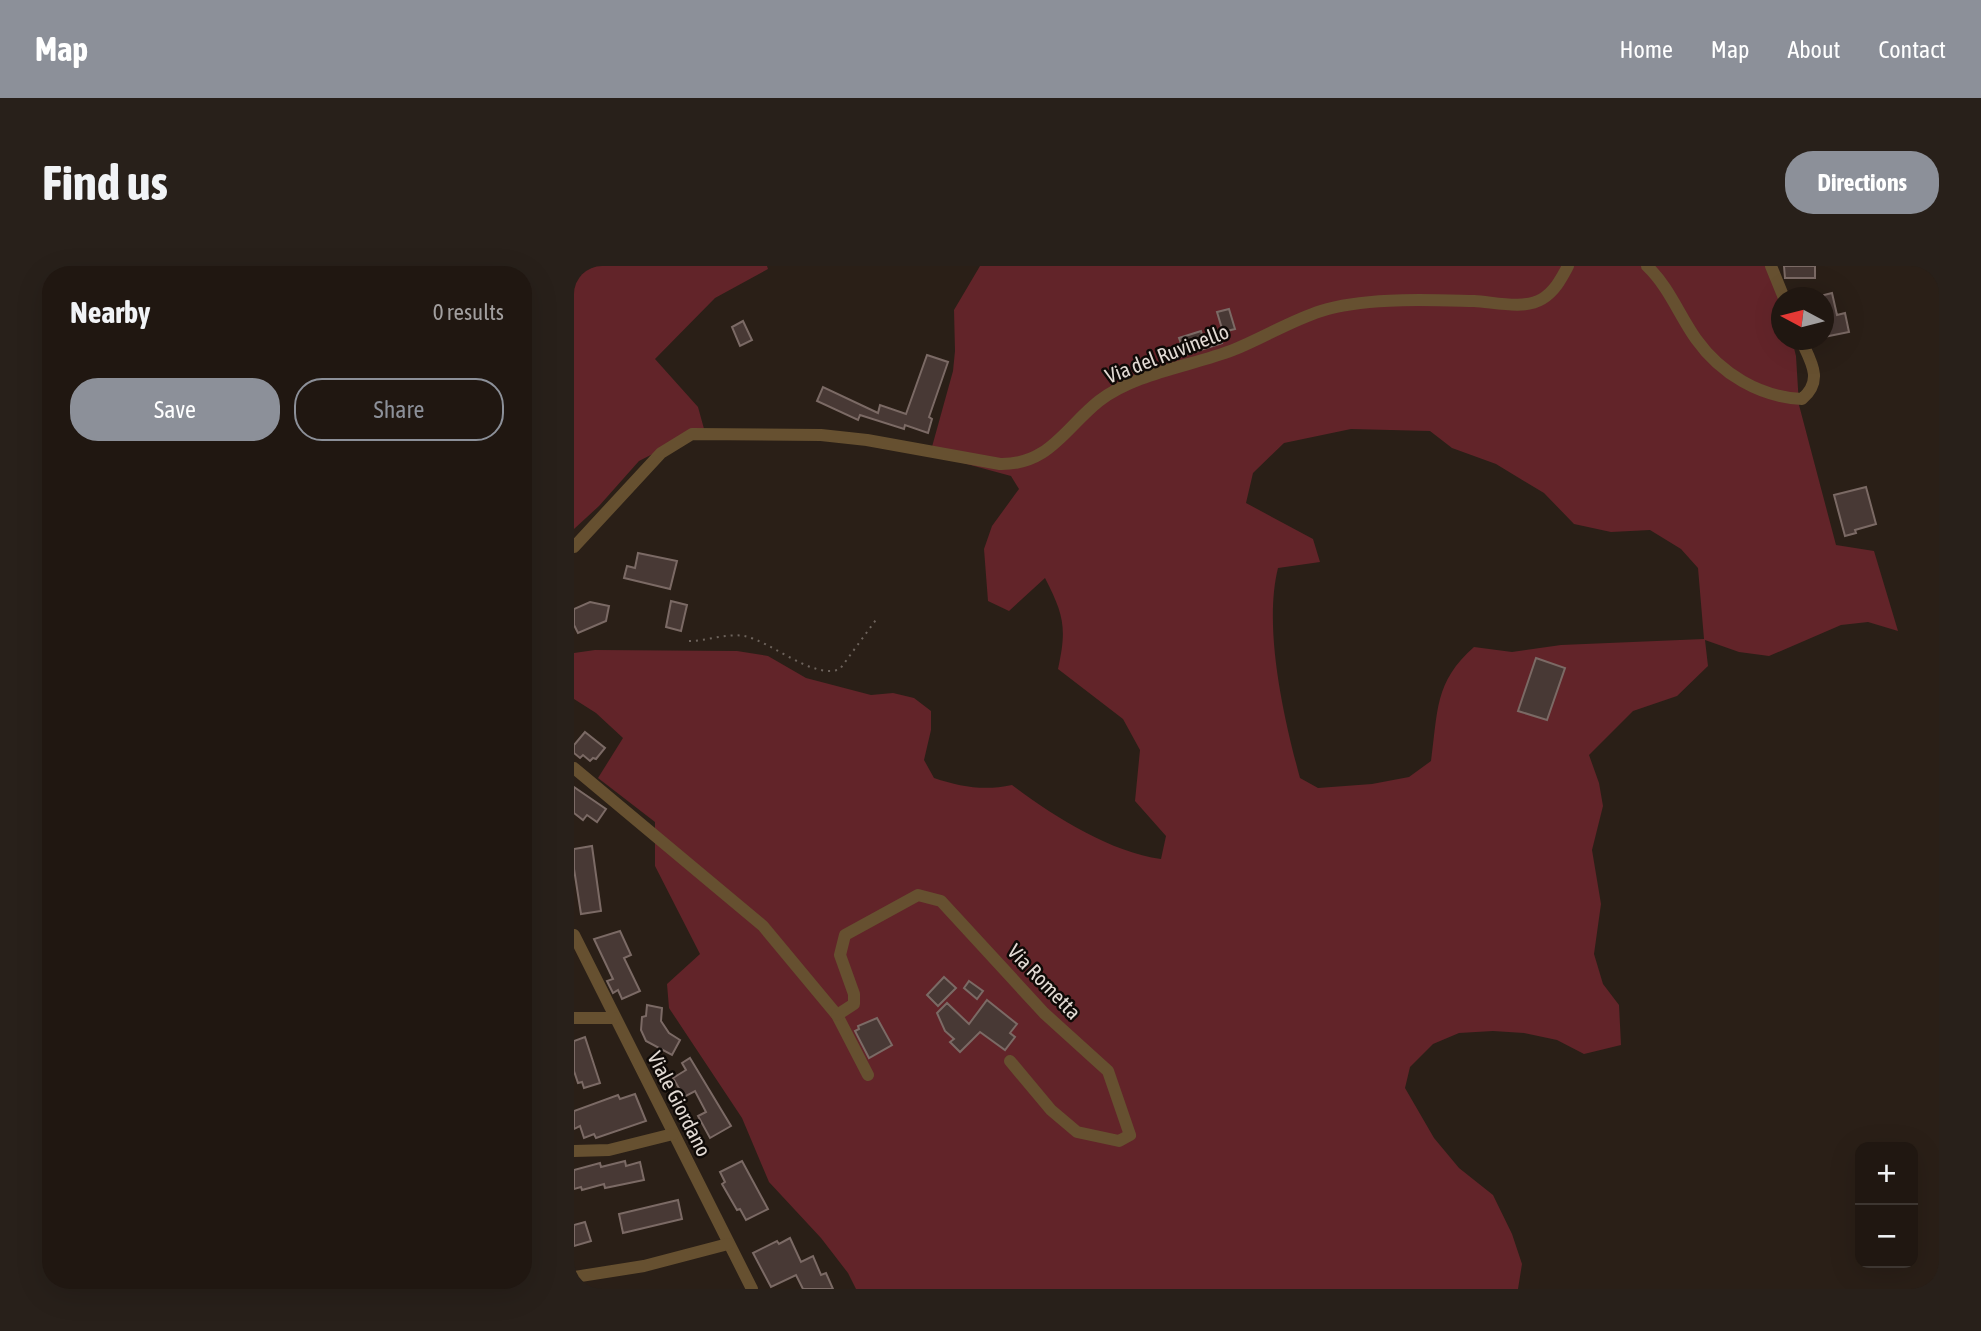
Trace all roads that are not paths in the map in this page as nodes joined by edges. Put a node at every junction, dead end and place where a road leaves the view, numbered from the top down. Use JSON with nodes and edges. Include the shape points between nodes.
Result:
{"nodes":[{"id":1,"x":1568,"y":266,"type":"edge"},
{"id":2,"x":1647,"y":266,"type":"edge"},
{"id":3,"x":1771,"y":266,"type":"edge"},
{"id":4,"x":1780,"y":287,"type":"edge"},
{"id":5,"x":1805,"y":350,"type":"edge"},
{"id":6,"x":574,"y":547,"type":"edge"},
{"id":7,"x":574,"y":768,"type":"edge"},
{"id":8,"x":574,"y":935,"type":"edge"},
{"id":9,"x":837,"y":1015,"type":"junction"},
{"id":10,"x":574,"y":1018,"type":"edge"},
{"id":11,"x":614,"y":1018,"type":"junction"},
{"id":12,"x":1010,"y":1061,"type":"dead end"},
{"id":13,"x":868,"y":1075,"type":"dead end"},
{"id":14,"x":673,"y":1134,"type":"junction"},
{"id":15,"x":574,"y":1151,"type":"edge"},
{"id":16,"x":728,"y":1244,"type":"junction"},
{"id":17,"x":574,"y":1277,"type":"edge"},
{"id":18,"x":752,"y":1289,"type":"edge"}],
"edges":[{"from":1,"to":6,"type":"street","name":"Via del Ruvinello","via":[[1558,285],[1541,300],[1369,303],[1285,324],[1236,349],[1118,390],[1100,400],[1049,449],[1017,464],[821,435],[692,435],[661,453]]},
{"from":2,"to":5,"type":"street","via":[[1714,361],[1757,390],[1802,399],[1812,391],[1815,380]]},
{"from":3,"to":4,"type":"street"},
{"from":7,"to":9,"type":"street","via":[[763,926]]},
{"from":8,"to":11,"type":"street","name":"Viale Giordano"},
{"from":9,"to":12,"type":"street","name":"Via Rometta","via":[[854,1004],[855,994],[840,955],[845,935],[918,895],[941,901],[1044,1013],[1108,1071],[1130,1135],[1119,1141],[1077,1132],[1051,1110]]},
{"from":9,"to":13,"type":"street"},
{"from":10,"to":11,"type":"street"},
{"from":11,"to":14,"type":"street","name":"Viale Giordano"},
{"from":14,"to":15,"type":"street","via":[[609,1150]]},
{"from":14,"to":16,"type":"street","name":"Viale Giordano"},
{"from":16,"to":17,"type":"street","via":[[644,1266]]},
{"from":16,"to":18,"type":"street","name":"Viale Giordano"}]}
